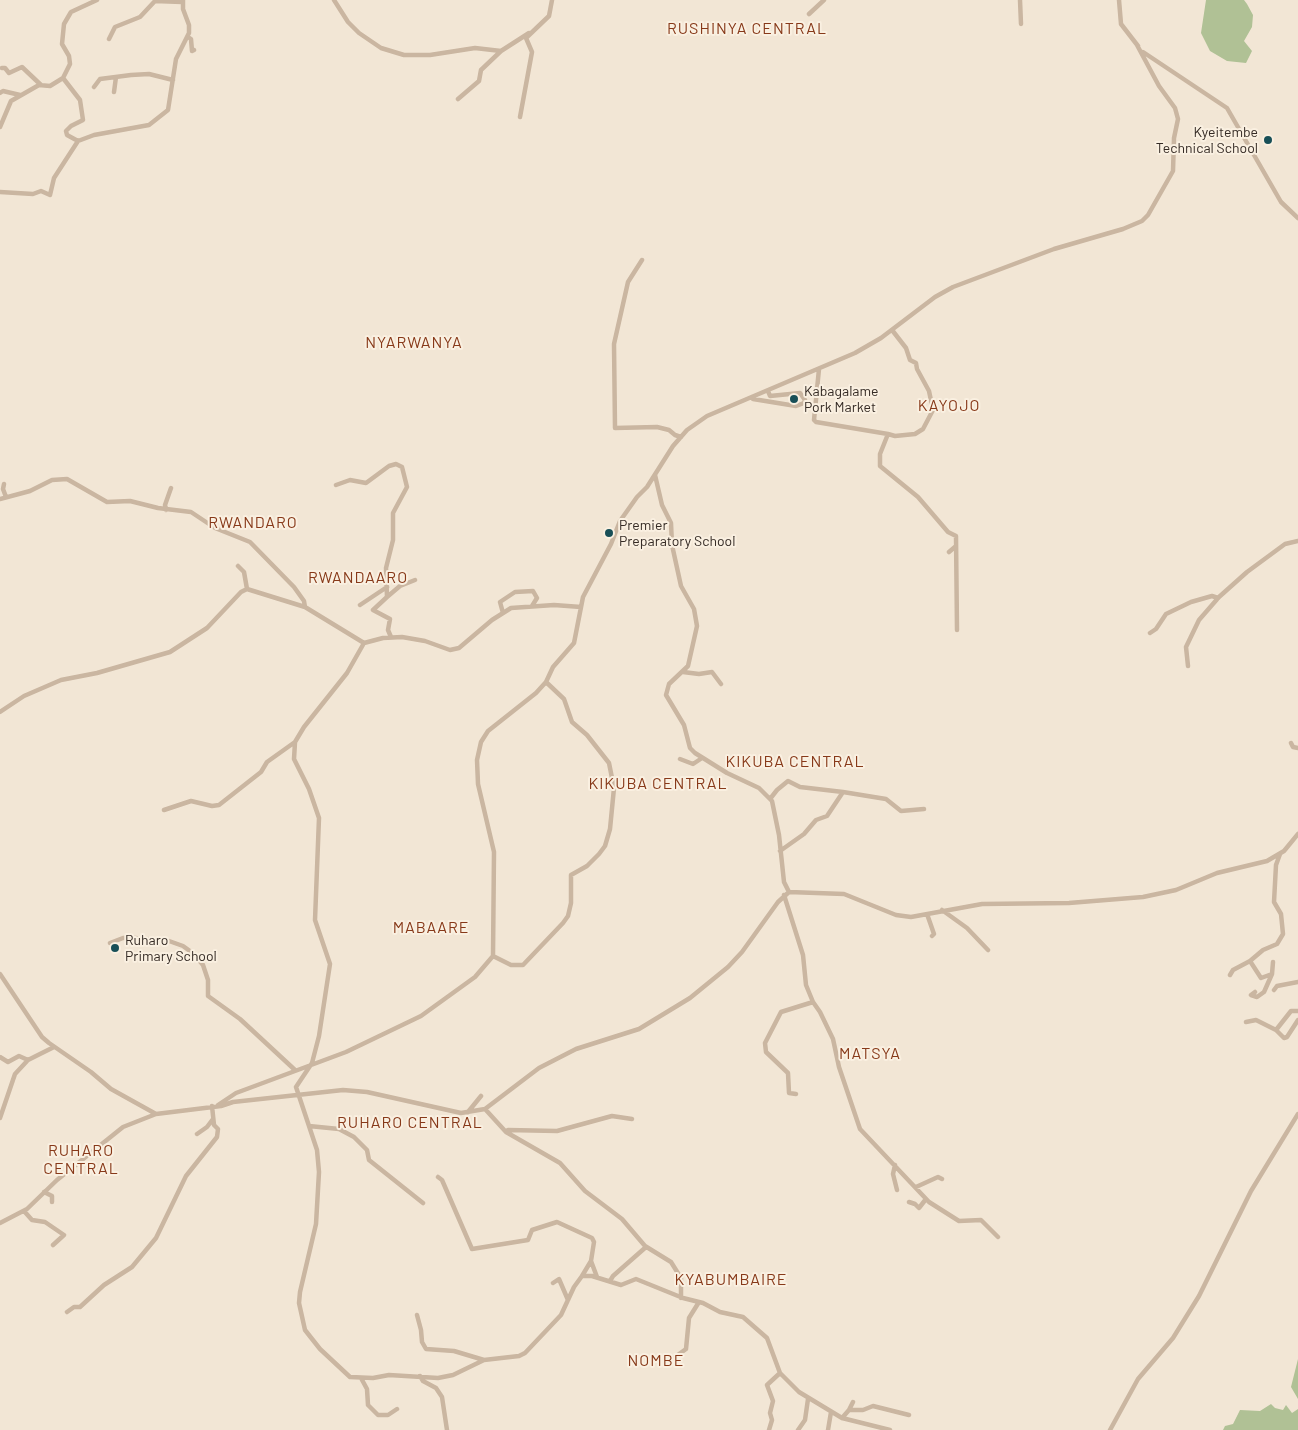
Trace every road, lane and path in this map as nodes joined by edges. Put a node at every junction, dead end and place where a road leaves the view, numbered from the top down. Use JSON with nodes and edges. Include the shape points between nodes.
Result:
{"nodes":[{"id":1,"x":97,"y":0,"type":"edge"},
{"id":2,"x":334,"y":0,"type":"edge"},
{"id":3,"x":552,"y":0,"type":"edge"},
{"id":4,"x":824,"y":0,"type":"edge"},
{"id":5,"x":1020,"y":0,"type":"edge"},
{"id":6,"x":1119,"y":0,"type":"edge"},
{"id":7,"x":182,"y":1,"type":"edge"},
{"id":8,"x":809,"y":14,"type":"dead end"},
{"id":9,"x":1021,"y":24,"type":"dead end"},
{"id":10,"x":529,"y":33,"type":"junction"},
{"id":11,"x":188,"y":37,"type":"junction"},
{"id":12,"x":109,"y":39,"type":"dead end"},
{"id":13,"x":1137,"y":45,"type":"junction"},
{"id":14,"x":194,"y":50,"type":"dead end"},
{"id":15,"x":501,"y":52,"type":"junction"},
{"id":16,"x":2,"y":68,"type":"dead end"},
{"id":17,"x":116,"y":77,"type":"junction"},
{"id":18,"x":63,"y":78,"type":"junction"},
{"id":19,"x":173,"y":80,"type":"junction"},
{"id":20,"x":41,"y":85,"type":"junction"},
{"id":21,"x":94,"y":88,"type":"dead end"},
{"id":22,"x":114,"y":92,"type":"dead end"},
{"id":23,"x":0,"y":93,"type":"edge"},
{"id":24,"x":20,"y":96,"type":"junction"},
{"id":25,"x":458,"y":99,"type":"dead end"},
{"id":26,"x":520,"y":117,"type":"dead end"},
{"id":27,"x":0,"y":127,"type":"edge"},
{"id":28,"x":78,"y":141,"type":"junction"},
{"id":29,"x":0,"y":192,"type":"edge"},
{"id":30,"x":1298,"y":218,"type":"edge"},
{"id":31,"x":642,"y":260,"type":"dead end"},
{"id":32,"x":892,"y":330,"type":"junction"},
{"id":33,"x":819,"y":369,"type":"junction"},
{"id":34,"x":768,"y":391,"type":"junction"},
{"id":35,"x":751,"y":398,"type":"junction"},
{"id":36,"x":888,"y":434,"type":"junction"},
{"id":37,"x":681,"y":437,"type":"junction"},
{"id":38,"x":655,"y":475,"type":"junction"},
{"id":39,"x":4,"y":484,"type":"dead end"},
{"id":40,"x":336,"y":485,"type":"dead end"},
{"id":41,"x":172,"y":488,"type":"dead end"},
{"id":42,"x":6,"y":497,"type":"junction"},
{"id":43,"x":0,"y":499,"type":"edge"},
{"id":44,"x":166,"y":510,"type":"junction"},
{"id":45,"x":1298,"y":541,"type":"edge"},
{"id":46,"x":957,"y":545,"type":"junction"},
{"id":47,"x":949,"y":552,"type":"dead end"},
{"id":48,"x":238,"y":566,"type":"dead end"},
{"id":49,"x":415,"y":580,"type":"dead end"},
{"id":50,"x":387,"y":587,"type":"junction"},
{"id":51,"x":246,"y":589,"type":"junction"},
{"id":52,"x":387,"y":597,"type":"junction"},
{"id":53,"x":1218,"y":598,"type":"junction"},
{"id":54,"x":360,"y":606,"type":"dead end"},
{"id":55,"x":532,"y":606,"type":"junction"},
{"id":56,"x":305,"y":607,"type":"junction"},
{"id":57,"x":581,"y":607,"type":"junction"},
{"id":58,"x":503,"y":613,"type":"junction"},
{"id":59,"x":957,"y":630,"type":"dead end"},
{"id":60,"x":1150,"y":633,"type":"dead end"},
{"id":61,"x":391,"y":637,"type":"junction"},
{"id":62,"x":364,"y":643,"type":"junction"},
{"id":63,"x":1188,"y":666,"type":"dead end"},
{"id":64,"x":683,"y":672,"type":"junction"},
{"id":65,"x":546,"y":682,"type":"junction"},
{"id":66,"x":721,"y":684,"type":"dead end"},
{"id":67,"x":0,"y":712,"type":"edge"},
{"id":68,"x":295,"y":742,"type":"junction"},
{"id":69,"x":1291,"y":743,"type":"dead end"},
{"id":70,"x":1298,"y":748,"type":"edge"},
{"id":71,"x":702,"y":758,"type":"junction"},
{"id":72,"x":680,"y":759,"type":"dead end"},
{"id":73,"x":843,"y":792,"type":"junction"},
{"id":74,"x":770,"y":799,"type":"junction"},
{"id":75,"x":924,"y":809,"type":"dead end"},
{"id":76,"x":164,"y":810,"type":"dead end"},
{"id":77,"x":1298,"y":834,"type":"edge"},
{"id":78,"x":780,"y":851,"type":"junction"},
{"id":79,"x":1280,"y":853,"type":"junction"},
{"id":80,"x":787,"y":893,"type":"junction"},
{"id":81,"x":942,"y":910,"type":"junction"},
{"id":82,"x":927,"y":914,"type":"junction"},
{"id":83,"x":932,"y":936,"type":"dead end"},
{"id":84,"x":110,"y":942,"type":"dead end"},
{"id":85,"x":988,"y":950,"type":"dead end"},
{"id":86,"x":493,"y":956,"type":"junction"},
{"id":87,"x":1250,"y":961,"type":"junction"},
{"id":88,"x":1273,"y":962,"type":"dead end"},
{"id":89,"x":0,"y":974,"type":"edge"},
{"id":90,"x":1272,"y":974,"type":"junction"},
{"id":91,"x":1230,"y":975,"type":"dead end"},
{"id":92,"x":1298,"y":982,"type":"edge"},
{"id":93,"x":1274,"y":990,"type":"dead end"},
{"id":94,"x":1254,"y":992,"type":"dead end"},
{"id":95,"x":812,"y":1002,"type":"junction"},
{"id":96,"x":1298,"y":1011,"type":"edge"},
{"id":97,"x":1298,"y":1020,"type":"edge"},
{"id":98,"x":1246,"y":1022,"type":"dead end"},
{"id":99,"x":1276,"y":1030,"type":"junction"},
{"id":100,"x":54,"y":1047,"type":"junction"},
{"id":101,"x":0,"y":1057,"type":"edge"},
{"id":102,"x":28,"y":1060,"type":"junction"},
{"id":103,"x":312,"y":1063,"type":"junction"},
{"id":104,"x":295,"y":1070,"type":"junction"},
{"id":105,"x":796,"y":1094,"type":"dead end"},
{"id":106,"x":300,"y":1095,"type":"junction"},
{"id":107,"x":481,"y":1096,"type":"dead end"},
{"id":108,"x":215,"y":1105,"type":"junction"},
{"id":109,"x":485,"y":1108,"type":"junction"},
{"id":110,"x":467,"y":1113,"type":"junction"},
{"id":111,"x":156,"y":1114,"type":"junction"},
{"id":112,"x":1298,"y":1114,"type":"edge"},
{"id":113,"x":0,"y":1118,"type":"edge"},
{"id":114,"x":213,"y":1119,"type":"junction"},
{"id":115,"x":632,"y":1119,"type":"dead end"},
{"id":116,"x":499,"y":1123,"type":"junction"},
{"id":117,"x":309,"y":1126,"type":"junction"},
{"id":118,"x":197,"y":1134,"type":"dead end"},
{"id":119,"x":895,"y":1166,"type":"junction"},
{"id":120,"x":438,"y":1178,"type":"dead end"},
{"id":121,"x":942,"y":1179,"type":"dead end"},
{"id":122,"x":916,"y":1188,"type":"junction"},
{"id":123,"x":897,"y":1190,"type":"dead end"},
{"id":124,"x":44,"y":1192,"type":"junction"},
{"id":125,"x":926,"y":1199,"type":"junction"},
{"id":126,"x":52,"y":1202,"type":"dead end"},
{"id":127,"x":909,"y":1202,"type":"dead end"},
{"id":128,"x":423,"y":1203,"type":"dead end"},
{"id":129,"x":24,"y":1211,"type":"junction"},
{"id":130,"x":0,"y":1223,"type":"edge"},
{"id":131,"x":998,"y":1237,"type":"dead end"},
{"id":132,"x":53,"y":1245,"type":"dead end"},
{"id":133,"x":646,"y":1248,"type":"junction"},
{"id":134,"x":591,"y":1262,"type":"junction"},
{"id":135,"x":582,"y":1276,"type":"junction"},
{"id":136,"x":598,"y":1277,"type":"junction"},
{"id":137,"x":610,"y":1281,"type":"junction"},
{"id":138,"x":553,"y":1283,"type":"dead end"},
{"id":139,"x":681,"y":1298,"type":"junction"},
{"id":140,"x":568,"y":1300,"type":"junction"},
{"id":141,"x":699,"y":1302,"type":"junction"},
{"id":142,"x":67,"y":1312,"type":"dead end"},
{"id":143,"x":417,"y":1315,"type":"dead end"},
{"id":144,"x":675,"y":1357,"type":"dead end"},
{"id":145,"x":484,"y":1360,"type":"junction"},
{"id":146,"x":780,"y":1373,"type":"junction"},
{"id":147,"x":420,"y":1376,"type":"junction"},
{"id":148,"x":360,"y":1378,"type":"junction"},
{"id":149,"x":808,"y":1399,"type":"junction"},
{"id":150,"x":853,"y":1402,"type":"dead end"},
{"id":151,"x":397,"y":1408,"type":"dead end"},
{"id":152,"x":849,"y":1410,"type":"junction"},
{"id":153,"x":831,"y":1412,"type":"junction"},
{"id":154,"x":909,"y":1415,"type":"dead end"},
{"id":155,"x":842,"y":1418,"type":"junction"},
{"id":156,"x":447,"y":1430,"type":"edge"},
{"id":157,"x":769,"y":1430,"type":"edge"},
{"id":158,"x":798,"y":1430,"type":"edge"},
{"id":159,"x":828,"y":1430,"type":"edge"},
{"id":160,"x":890,"y":1430,"type":"edge"},
{"id":161,"x":1110,"y":1430,"type":"edge"}],
"edges":[{"from":1,"to":18,"type":"street","via":[[71,12],[64,24],[62,44],[70,64]]},
{"from":2,"to":15,"type":"street","via":[[359,33],[381,48],[396,53],[430,55],[475,48]]},
{"from":3,"to":10,"type":"street","via":[[549,16]]},
{"from":4,"to":8,"type":"street"},
{"from":5,"to":9,"type":"street"},
{"from":6,"to":13,"type":"street","via":[[1121,24]]},
{"from":7,"to":11,"type":"street","via":[[189,25]]},
{"from":7,"to":12,"type":"street","via":[[155,1],[140,17],[115,27]]},
{"from":10,"to":15,"type":"street"},
{"from":10,"to":26,"type":"street","via":[[526,40],[531,56]]},
{"from":11,"to":14,"type":"street"},
{"from":11,"to":19,"type":"street","via":[[176,59]]},
{"from":13,"to":30,"type":"street","via":[[1145,54],[1227,108],[1281,202]]},
{"from":13,"to":32,"type":"street","via":[[1175,108],[1178,119],[1173,171],[1142,221],[958,285]]},
{"from":15,"to":25,"type":"street","via":[[481,70],[479,81]]},
{"from":16,"to":20,"type":"street","via":[[9,73],[22,66]]},
{"from":17,"to":19,"type":"street","via":[[149,74]]},
{"from":17,"to":21,"type":"street","via":[[100,79]]},
{"from":17,"to":22,"type":"street"},
{"from":18,"to":20,"type":"street","via":[[50,86]]},
{"from":18,"to":28,"type":"street","via":[[80,100],[83,120],[66,131]]},
{"from":19,"to":28,"type":"street","via":[[168,110],[149,125]]},
{"from":20,"to":24,"type":"street"},
{"from":23,"to":24,"type":"street","via":[[3,90]]},
{"from":24,"to":27,"type":"street","via":[[11,101]]},
{"from":28,"to":29,"type":"street","via":[[54,178],[50,194]]},
{"from":31,"to":37,"type":"street","via":[[628,282],[614,344],[614,428],[657,428]]},
{"from":32,"to":33,"type":"street","via":[[855,353]]},
{"from":32,"to":36,"type":"street","via":[[906,348],[910,360],[916,363],[929,392],[932,410],[923,430],[916,434]]},
{"from":33,"to":34,"type":"street"},
{"from":33,"to":36,"type":"street","via":[[814,410],[816,422]]},
{"from":34,"to":35,"type":"street"},
{"from":34,"to":35,"type":"street","via":[[770,396],[800,394],[806,400],[796,406]]},
{"from":35,"to":37,"type":"street","via":[[707,416]]},
{"from":36,"to":46,"type":"street","via":[[880,454],[880,466],[918,497],[948,532],[956,536]]},
{"from":37,"to":38,"type":"street"},
{"from":38,"to":57,"type":"street","via":[[620,521]]},
{"from":38,"to":64,"type":"street","via":[[662,505],[671,523],[681,586],[694,609],[697,626],[690,662]]},
{"from":39,"to":42,"type":"street","via":[[2,488]]},
{"from":40,"to":50,"type":"street","via":[[350,480],[366,483],[389,466],[396,464],[402,467],[407,487],[393,511]]},
{"from":41,"to":44,"type":"street"},
{"from":42,"to":43,"type":"street"},
{"from":42,"to":44,"type":"street","via":[[30,491],[52,480],[67,479],[107,502],[130,501]]},
{"from":44,"to":56,"type":"street","via":[[191,512],[215,528],[250,542],[294,586]]},
{"from":45,"to":53,"type":"street","via":[[1278,548]]},
{"from":46,"to":47,"type":"street"},
{"from":46,"to":59,"type":"street"},
{"from":48,"to":51,"type":"street","via":[[244,572]]},
{"from":49,"to":52,"type":"street","via":[[400,586]]},
{"from":50,"to":52,"type":"street"},
{"from":50,"to":54,"type":"street"},
{"from":51,"to":56,"type":"street"},
{"from":51,"to":67,"type":"street","via":[[207,628],[170,652],[61,680],[24,696]]},
{"from":52,"to":61,"type":"street","via":[[374,610],[390,619],[388,630]]},
{"from":53,"to":60,"type":"street","via":[[1212,596],[1191,602],[1166,614]]},
{"from":53,"to":63,"type":"street","via":[[1199,620],[1190,637],[1186,647]]},
{"from":55,"to":57,"type":"street"},
{"from":55,"to":58,"type":"street","via":[[511,608]]},
{"from":55,"to":58,"type":"street","via":[[537,598],[533,591],[515,592],[500,602]]},
{"from":56,"to":62,"type":"street"},
{"from":57,"to":65,"type":"street","via":[[574,643],[553,667]]},
{"from":58,"to":61,"type":"street","via":[[464,644],[450,650],[416,639]]},
{"from":61,"to":62,"type":"street"},
{"from":62,"to":68,"type":"street","via":[[347,673]]},
{"from":64,"to":66,"type":"street","via":[[712,672]]},
{"from":64,"to":71,"type":"street","via":[[669,684],[666,695],[684,725],[690,748]]},
{"from":65,"to":86,"type":"street","via":[[531,698],[488,731],[478,753],[480,795],[493,847]]},
{"from":65,"to":86,"type":"street","via":[[564,699],[572,722],[587,735],[608,764],[614,788],[610,829],[605,846],[588,866],[571,875],[571,903],[563,923],[523,965],[511,965]]},
{"from":68,"to":76,"type":"street","via":[[219,805],[191,801]]},
{"from":68,"to":103,"type":"street","via":[[294,759],[319,818],[315,920],[330,964]]},
{"from":69,"to":70,"type":"street"},
{"from":71,"to":72,"type":"street","via":[[693,764]]},
{"from":71,"to":74,"type":"street","via":[[759,788]]},
{"from":73,"to":74,"type":"street","via":[[800,787],[788,781]]},
{"from":73,"to":75,"type":"street","via":[[886,799],[902,811]]},
{"from":73,"to":78,"type":"street","via":[[827,816],[816,820],[804,834]]},
{"from":74,"to":78,"type":"street","via":[[774,805]]},
{"from":77,"to":79,"type":"street"},
{"from":78,"to":80,"type":"street"},
{"from":79,"to":81,"type":"street","via":[[1267,861],[1217,873],[1176,890],[1144,897],[1069,903],[982,904]]},
{"from":79,"to":87,"type":"street","via":[[1276,865],[1274,902],[1281,914],[1283,934],[1277,944]]},
{"from":80,"to":82,"type":"street","via":[[844,894],[896,915]]},
{"from":80,"to":95,"type":"street"},
{"from":80,"to":109,"type":"street","via":[[728,968],[690,998],[639,1029],[576,1049],[539,1068]]},
{"from":81,"to":82,"type":"street"},
{"from":81,"to":85,"type":"street","via":[[967,928]]},
{"from":82,"to":83,"type":"street"},
{"from":84,"to":104,"type":"street","via":[[124,938],[169,941],[190,950],[206,972],[208,996],[240,1019]]},
{"from":86,"to":103,"type":"street","via":[[475,977],[421,1016],[368,1042]]},
{"from":87,"to":90,"type":"street","via":[[1260,978]]},
{"from":87,"to":91,"type":"street"},
{"from":88,"to":90,"type":"street"},
{"from":89,"to":100,"type":"street","via":[[42,1037]]},
{"from":90,"to":94,"type":"street","via":[[1264,992],[1254,997],[1251,995]]},
{"from":92,"to":93,"type":"street","via":[[1277,986]]},
{"from":95,"to":105,"type":"street","via":[[781,1012],[765,1043],[766,1052],[788,1073],[789,1093]]},
{"from":95,"to":119,"type":"street","via":[[833,1039],[860,1129]]},
{"from":96,"to":99,"type":"street","via":[[1291,1011]]},
{"from":97,"to":99,"type":"street","via":[[1286,1038]]},
{"from":98,"to":99,"type":"street","via":[[1253,1019]]},
{"from":100,"to":102,"type":"street"},
{"from":100,"to":111,"type":"street","via":[[111,1089]]},
{"from":101,"to":102,"type":"street","via":[[8,1062],[19,1056]]},
{"from":102,"to":113,"type":"street","via":[[15,1074]]},
{"from":103,"to":104,"type":"street"},
{"from":103,"to":106,"type":"street","via":[[297,1084]]},
{"from":104,"to":108,"type":"street","via":[[236,1093]]},
{"from":106,"to":108,"type":"street"},
{"from":106,"to":110,"type":"street","via":[[358,1090]]},
{"from":106,"to":117,"type":"street"},
{"from":107,"to":110,"type":"street"},
{"from":108,"to":111,"type":"street"},
{"from":108,"to":114,"type":"street"},
{"from":109,"to":110,"type":"street"},
{"from":109,"to":116,"type":"street"},
{"from":111,"to":124,"type":"street","via":[[123,1127]]},
{"from":112,"to":161,"type":"street","via":[[1251,1190],[1199,1296],[1172,1338],[1138,1379]]},
{"from":114,"to":118,"type":"street"},
{"from":114,"to":142,"type":"street","via":[[218,1129],[217,1137],[186,1176],[156,1238],[132,1267],[104,1285],[80,1308]]},
{"from":115,"to":116,"type":"street","via":[[612,1116],[570,1129],[536,1132],[509,1131]]},
{"from":116,"to":133,"type":"street","via":[[506,1132],[560,1163],[585,1191],[622,1219]]},
{"from":117,"to":128,"type":"street","via":[[339,1129],[354,1137],[367,1150],[369,1160]]},
{"from":117,"to":148,"type":"street","via":[[317,1150],[318,1201],[316,1224],[301,1281],[299,1303],[302,1319],[309,1338],[350,1376]]},
{"from":119,"to":122,"type":"street"},
{"from":119,"to":123,"type":"street"},
{"from":120,"to":134,"type":"street","via":[[442,1180],[473,1249],[526,1240],[532,1230],[557,1222],[592,1238]]},
{"from":121,"to":122,"type":"street","via":[[938,1177]]},
{"from":122,"to":125,"type":"street"},
{"from":124,"to":126,"type":"street","via":[[52,1196]]},
{"from":124,"to":129,"type":"street"},
{"from":125,"to":127,"type":"street","via":[[919,1208]]},
{"from":125,"to":131,"type":"street","via":[[959,1221],[981,1220]]},
{"from":129,"to":130,"type":"street"},
{"from":129,"to":132,"type":"street","via":[[32,1220],[45,1222],[64,1235]]},
{"from":133,"to":137,"type":"street"},
{"from":133,"to":139,"type":"street","via":[[666,1258],[681,1277]]},
{"from":134,"to":135,"type":"street"},
{"from":134,"to":136,"type":"street"},
{"from":135,"to":136,"type":"street"},
{"from":135,"to":140,"type":"street"},
{"from":136,"to":137,"type":"street"},
{"from":137,"to":139,"type":"street","via":[[621,1285],[636,1279]]},
{"from":138,"to":140,"type":"street","via":[[559,1279]]},
{"from":139,"to":141,"type":"street"},
{"from":140,"to":145,"type":"street","via":[[561,1314],[526,1353]]},
{"from":141,"to":144,"type":"street","via":[[689,1318],[686,1349]]},
{"from":141,"to":146,"type":"street","via":[[720,1312],[743,1317],[760,1330],[771,1344]]},
{"from":143,"to":145,"type":"street","via":[[426,1349],[454,1351]]},
{"from":145,"to":147,"type":"street","via":[[453,1375],[438,1378]]},
{"from":146,"to":149,"type":"street"},
{"from":146,"to":157,"type":"street","via":[[767,1385],[773,1401]]},
{"from":147,"to":148,"type":"street"},
{"from":147,"to":156,"type":"street","via":[[442,1397]]},
{"from":148,"to":151,"type":"street","via":[[367,1388],[368,1405],[378,1415],[388,1415]]},
{"from":149,"to":153,"type":"street"},
{"from":149,"to":158,"type":"street","via":[[806,1420]]},
{"from":150,"to":152,"type":"street"},
{"from":152,"to":154,"type":"street","via":[[873,1406]]},
{"from":152,"to":155,"type":"street"},
{"from":153,"to":155,"type":"street"},
{"from":153,"to":159,"type":"street"},
{"from":155,"to":160,"type":"street"}]}
